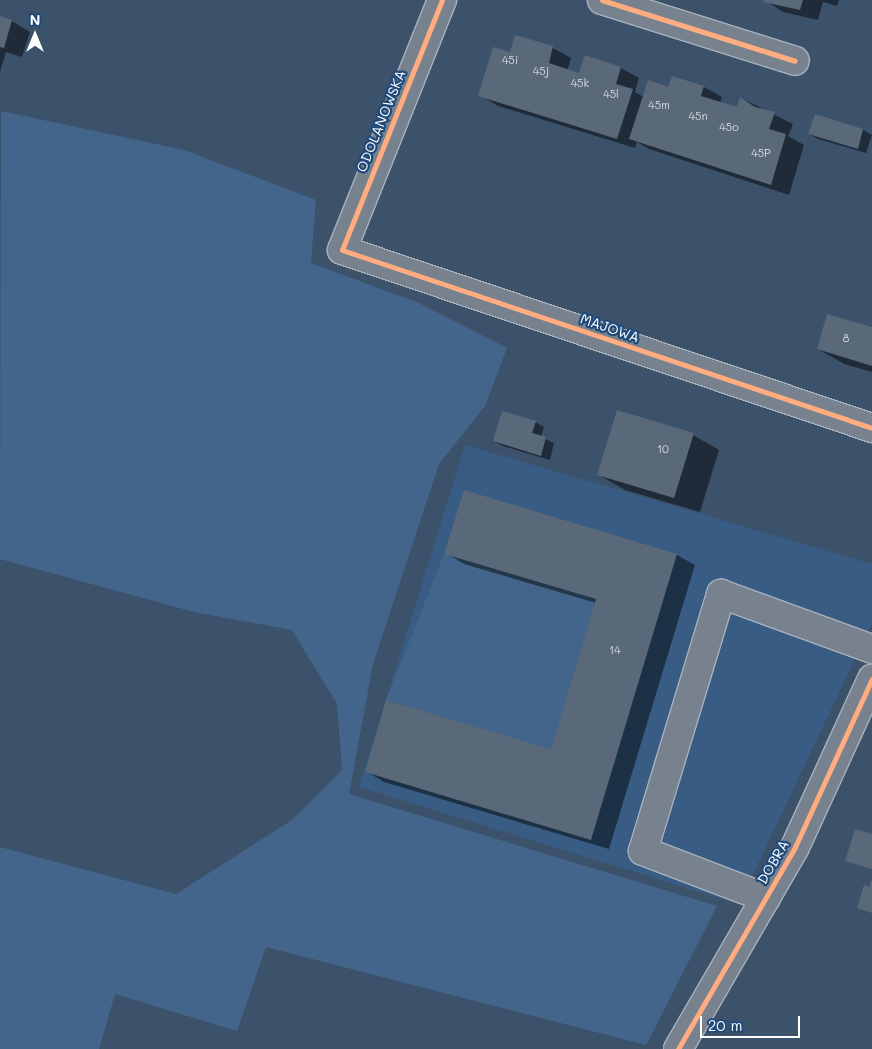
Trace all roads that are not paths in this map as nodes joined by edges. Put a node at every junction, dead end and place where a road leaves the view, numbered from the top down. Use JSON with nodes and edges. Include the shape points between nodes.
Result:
{"nodes":[{"id":1,"x":442,"y":0,"type":"edge"},
{"id":2,"x":602,"y":0,"type":"edge"},
{"id":3,"x":795,"y":61,"type":"dead end"},
{"id":4,"x":342,"y":250,"type":"joint"},
{"id":5,"x":872,"y":428,"type":"edge"},
{"id":6,"x":872,"y":649,"type":"edge"},
{"id":7,"x":872,"y":679,"type":"edge"},
{"id":8,"x":766,"y":898,"type":"junction"},
{"id":9,"x":678,"y":1049,"type":"edge"}],
"edges":[{"from":1,"to":4,"type":"street","name":"ODOLANOWSKA"},
{"from":2,"to":3,"type":"street"},
{"from":4,"to":5,"type":"street","name":"MAJOWA"},
{"from":6,"to":8,"type":"street","via":[[722,594],[643,851]]},
{"from":7,"to":8,"type":"street","name":"DOBRA","via":[[795,847]]},
{"from":8,"to":9,"type":"street","name":"DOBRA"}]}
